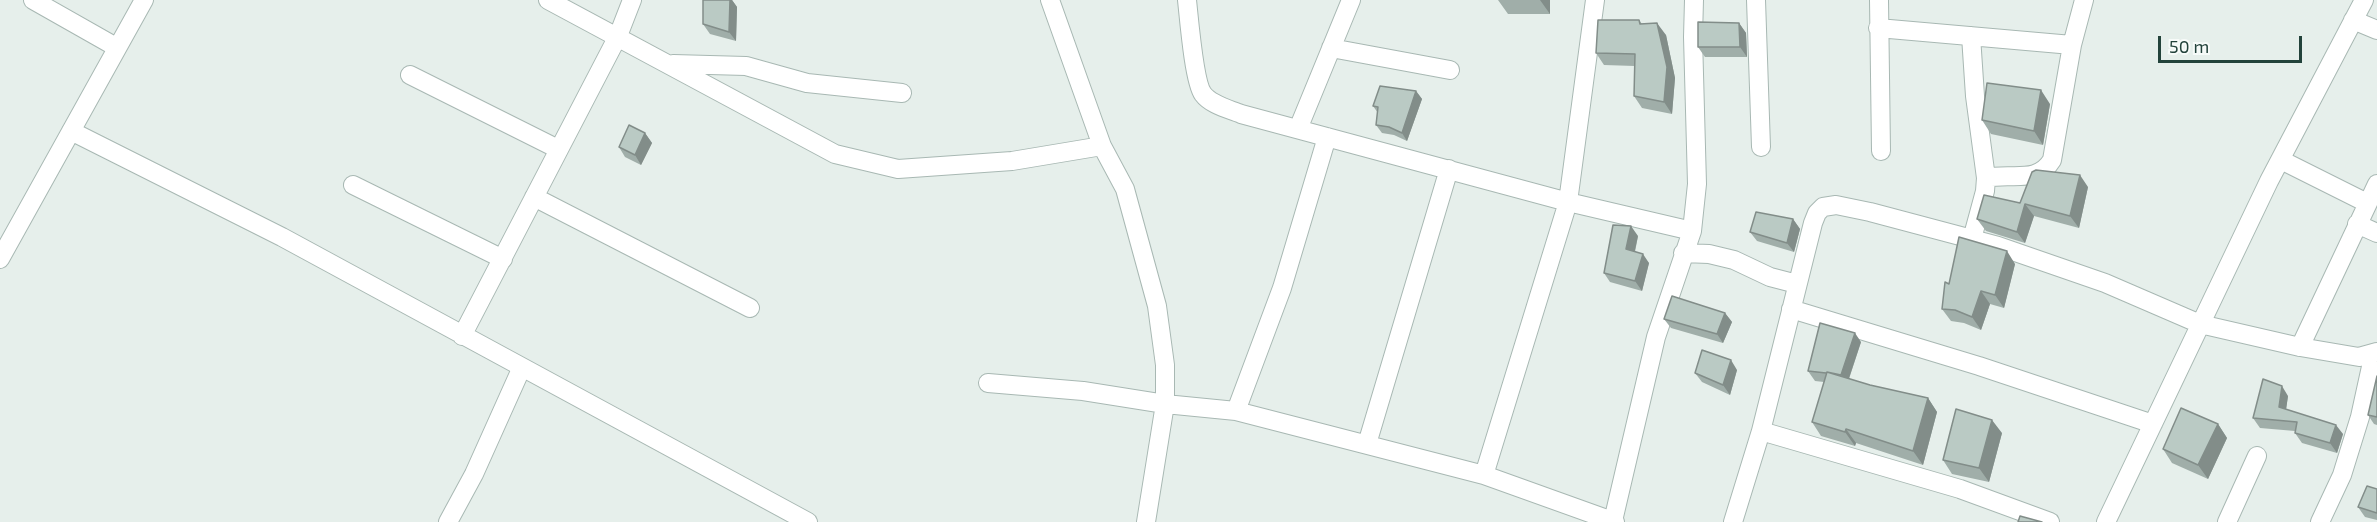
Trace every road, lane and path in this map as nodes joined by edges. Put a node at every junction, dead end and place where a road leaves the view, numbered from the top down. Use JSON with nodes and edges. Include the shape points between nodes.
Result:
{"nodes":[{"id":1,"x":33,"y":0,"type":"edge"},
{"id":2,"x":144,"y":0,"type":"edge"},
{"id":3,"x":548,"y":0,"type":"edge"},
{"id":4,"x":632,"y":0,"type":"edge"},
{"id":5,"x":1050,"y":0,"type":"edge"},
{"id":6,"x":1187,"y":0,"type":"edge"},
{"id":7,"x":1351,"y":0,"type":"edge"},
{"id":8,"x":1595,"y":0,"type":"edge"},
{"id":9,"x":1694,"y":0,"type":"edge"},
{"id":10,"x":1756,"y":0,"type":"edge"},
{"id":11,"x":1879,"y":0,"type":"edge"},
{"id":12,"x":2084,"y":0,"type":"edge"},
{"id":13,"x":2364,"y":0,"type":"edge"},
{"id":14,"x":2353,"y":20,"type":"junction"},
{"id":15,"x":1878,"y":28,"type":"junction"},
{"id":16,"x":2377,"y":30,"type":"edge"},
{"id":17,"x":618,"y":36,"type":"junction"},
{"id":18,"x":1971,"y":36,"type":"junction"},
{"id":19,"x":2072,"y":45,"type":"junction"},
{"id":20,"x":116,"y":47,"type":"junction"},
{"id":21,"x":1331,"y":48,"type":"junction"},
{"id":22,"x":668,"y":64,"type":"junction"},
{"id":23,"x":1450,"y":70,"type":"dead end"},
{"id":24,"x":410,"y":75,"type":"dead end"},
{"id":25,"x":902,"y":93,"type":"dead end"},
{"id":26,"x":1298,"y":129,"type":"junction"},
{"id":27,"x":71,"y":130,"type":"junction"},
{"id":28,"x":1327,"y":137,"type":"junction"},
{"id":29,"x":1102,"y":146,"type":"junction"},
{"id":30,"x":1761,"y":147,"type":"dead end"},
{"id":31,"x":558,"y":149,"type":"junction"},
{"id":32,"x":1881,"y":151,"type":"dead end"},
{"id":33,"x":2281,"y":160,"type":"junction"},
{"id":34,"x":1449,"y":169,"type":"junction"},
{"id":35,"x":1986,"y":178,"type":"junction"},
{"id":36,"x":2377,"y":184,"type":"edge"},
{"id":37,"x":353,"y":185,"type":"dead end"},
{"id":38,"x":534,"y":197,"type":"junction"},
{"id":39,"x":1568,"y":202,"type":"junction"},
{"id":40,"x":2367,"y":203,"type":"junction"},
{"id":41,"x":2357,"y":224,"type":"junction"},
{"id":42,"x":1692,"y":231,"type":"junction"},
{"id":43,"x":2377,"y":233,"type":"edge"},
{"id":44,"x":1972,"y":239,"type":"junction"},
{"id":45,"x":1683,"y":253,"type":"junction"},
{"id":46,"x":503,"y":259,"type":"junction"},
{"id":47,"x":0,"y":260,"type":"edge"},
{"id":48,"x":1797,"y":284,"type":"junction"},
{"id":49,"x":750,"y":308,"type":"dead end"},
{"id":50,"x":1791,"y":309,"type":"junction"},
{"id":51,"x":2200,"y":324,"type":"junction"},
{"id":52,"x":462,"y":336,"type":"junction"},
{"id":53,"x":2300,"y":346,"type":"junction"},
{"id":54,"x":2375,"y":352,"type":"edge"},
{"id":55,"x":522,"y":368,"type":"junction"},
{"id":56,"x":988,"y":383,"type":"dead end"},
{"id":57,"x":1165,"y":404,"type":"junction"},
{"id":58,"x":1236,"y":411,"type":"junction"},
{"id":59,"x":2153,"y":424,"type":"junction"},
{"id":60,"x":1761,"y":431,"type":"junction"},
{"id":61,"x":1367,"y":444,"type":"junction"},
{"id":62,"x":2257,"y":456,"type":"dead end"},
{"id":63,"x":1484,"y":475,"type":"junction"},
{"id":64,"x":1150,"y":521,"type":"edge"},
{"id":65,"x":448,"y":522,"type":"edge"},
{"id":66,"x":808,"y":522,"type":"edge"},
{"id":67,"x":1614,"y":522,"type":"edge"},
{"id":68,"x":1733,"y":522,"type":"edge"},
{"id":69,"x":2050,"y":522,"type":"edge"},
{"id":70,"x":2106,"y":522,"type":"edge"},
{"id":71,"x":2227,"y":522,"type":"edge"},
{"id":72,"x":2320,"y":522,"type":"edge"}],
"edges":[{"from":1,"to":20,"type":"street"},
{"from":2,"to":20,"type":"street"},
{"from":3,"to":17,"type":"street"},
{"from":4,"to":17,"type":"street"},
{"from":5,"to":29,"type":"street"},
{"from":6,"to":26,"type":"street","via":[[1202,93],[1241,114]]},
{"from":7,"to":21,"type":"street"},
{"from":8,"to":39,"type":"street"},
{"from":9,"to":42,"type":"street","via":[[1697,184]]},
{"from":10,"to":30,"type":"street"},
{"from":11,"to":15,"type":"street"},
{"from":12,"to":19,"type":"street"},
{"from":13,"to":14,"type":"street"},
{"from":14,"to":16,"type":"street"},
{"from":14,"to":33,"type":"street"},
{"from":15,"to":18,"type":"street"},
{"from":15,"to":32,"type":"street"},
{"from":17,"to":22,"type":"street"},
{"from":17,"to":31,"type":"street"},
{"from":18,"to":19,"type":"street"},
{"from":18,"to":35,"type":"street"},
{"from":19,"to":35,"type":"street","via":[[2052,160],[2037,175]]},
{"from":20,"to":27,"type":"street"},
{"from":21,"to":23,"type":"street"},
{"from":21,"to":26,"type":"street"},
{"from":22,"to":25,"type":"street","via":[[746,66],[807,83]]},
{"from":22,"to":29,"type":"street","via":[[835,154],[898,168],[1011,161]]},
{"from":24,"to":31,"type":"street"},
{"from":26,"to":28,"type":"street"},
{"from":27,"to":47,"type":"street"},
{"from":27,"to":52,"type":"street","via":[[282,237]]},
{"from":28,"to":34,"type":"street"},
{"from":28,"to":58,"type":"street","via":[[1282,288]]},
{"from":29,"to":57,"type":"street","via":[[1125,189],[1157,306],[1165,365]]},
{"from":31,"to":38,"type":"street"},
{"from":33,"to":40,"type":"street"},
{"from":33,"to":51,"type":"street"},
{"from":34,"to":39,"type":"street"},
{"from":34,"to":61,"type":"street"},
{"from":35,"to":44,"type":"street"},
{"from":36,"to":40,"type":"street"},
{"from":37,"to":46,"type":"street"},
{"from":38,"to":46,"type":"street"},
{"from":38,"to":49,"type":"street"},
{"from":39,"to":42,"type":"street"},
{"from":39,"to":63,"type":"street"},
{"from":40,"to":41,"type":"street"},
{"from":41,"to":43,"type":"street"},
{"from":41,"to":53,"type":"street"},
{"from":42,"to":45,"type":"street"},
{"from":44,"to":48,"type":"street","via":[[1836,205],[1823,207],[1813,223]]},
{"from":44,"to":51,"type":"street","via":[[2105,283]]},
{"from":45,"to":48,"type":"street","via":[[1734,260],[1770,278]]},
{"from":45,"to":67,"type":"street","via":[[1656,337]]},
{"from":46,"to":52,"type":"street"},
{"from":48,"to":50,"type":"street"},
{"from":50,"to":59,"type":"street"},
{"from":50,"to":60,"type":"street"},
{"from":51,"to":53,"type":"street"},
{"from":51,"to":59,"type":"street"},
{"from":52,"to":55,"type":"street"},
{"from":53,"to":54,"type":"street","via":[[2359,357]]},
{"from":54,"to":72,"type":"street","via":[[2342,475]]},
{"from":55,"to":65,"type":"street"},
{"from":55,"to":66,"type":"street"},
{"from":56,"to":57,"type":"street","via":[[1083,391]]},
{"from":57,"to":58,"type":"street"},
{"from":57,"to":64,"type":"street"},
{"from":58,"to":61,"type":"street"},
{"from":59,"to":70,"type":"street"},
{"from":60,"to":68,"type":"street"},
{"from":60,"to":69,"type":"street","via":[[1960,489]]},
{"from":61,"to":63,"type":"street"},
{"from":62,"to":71,"type":"street"},
{"from":63,"to":67,"type":"street"}]}
